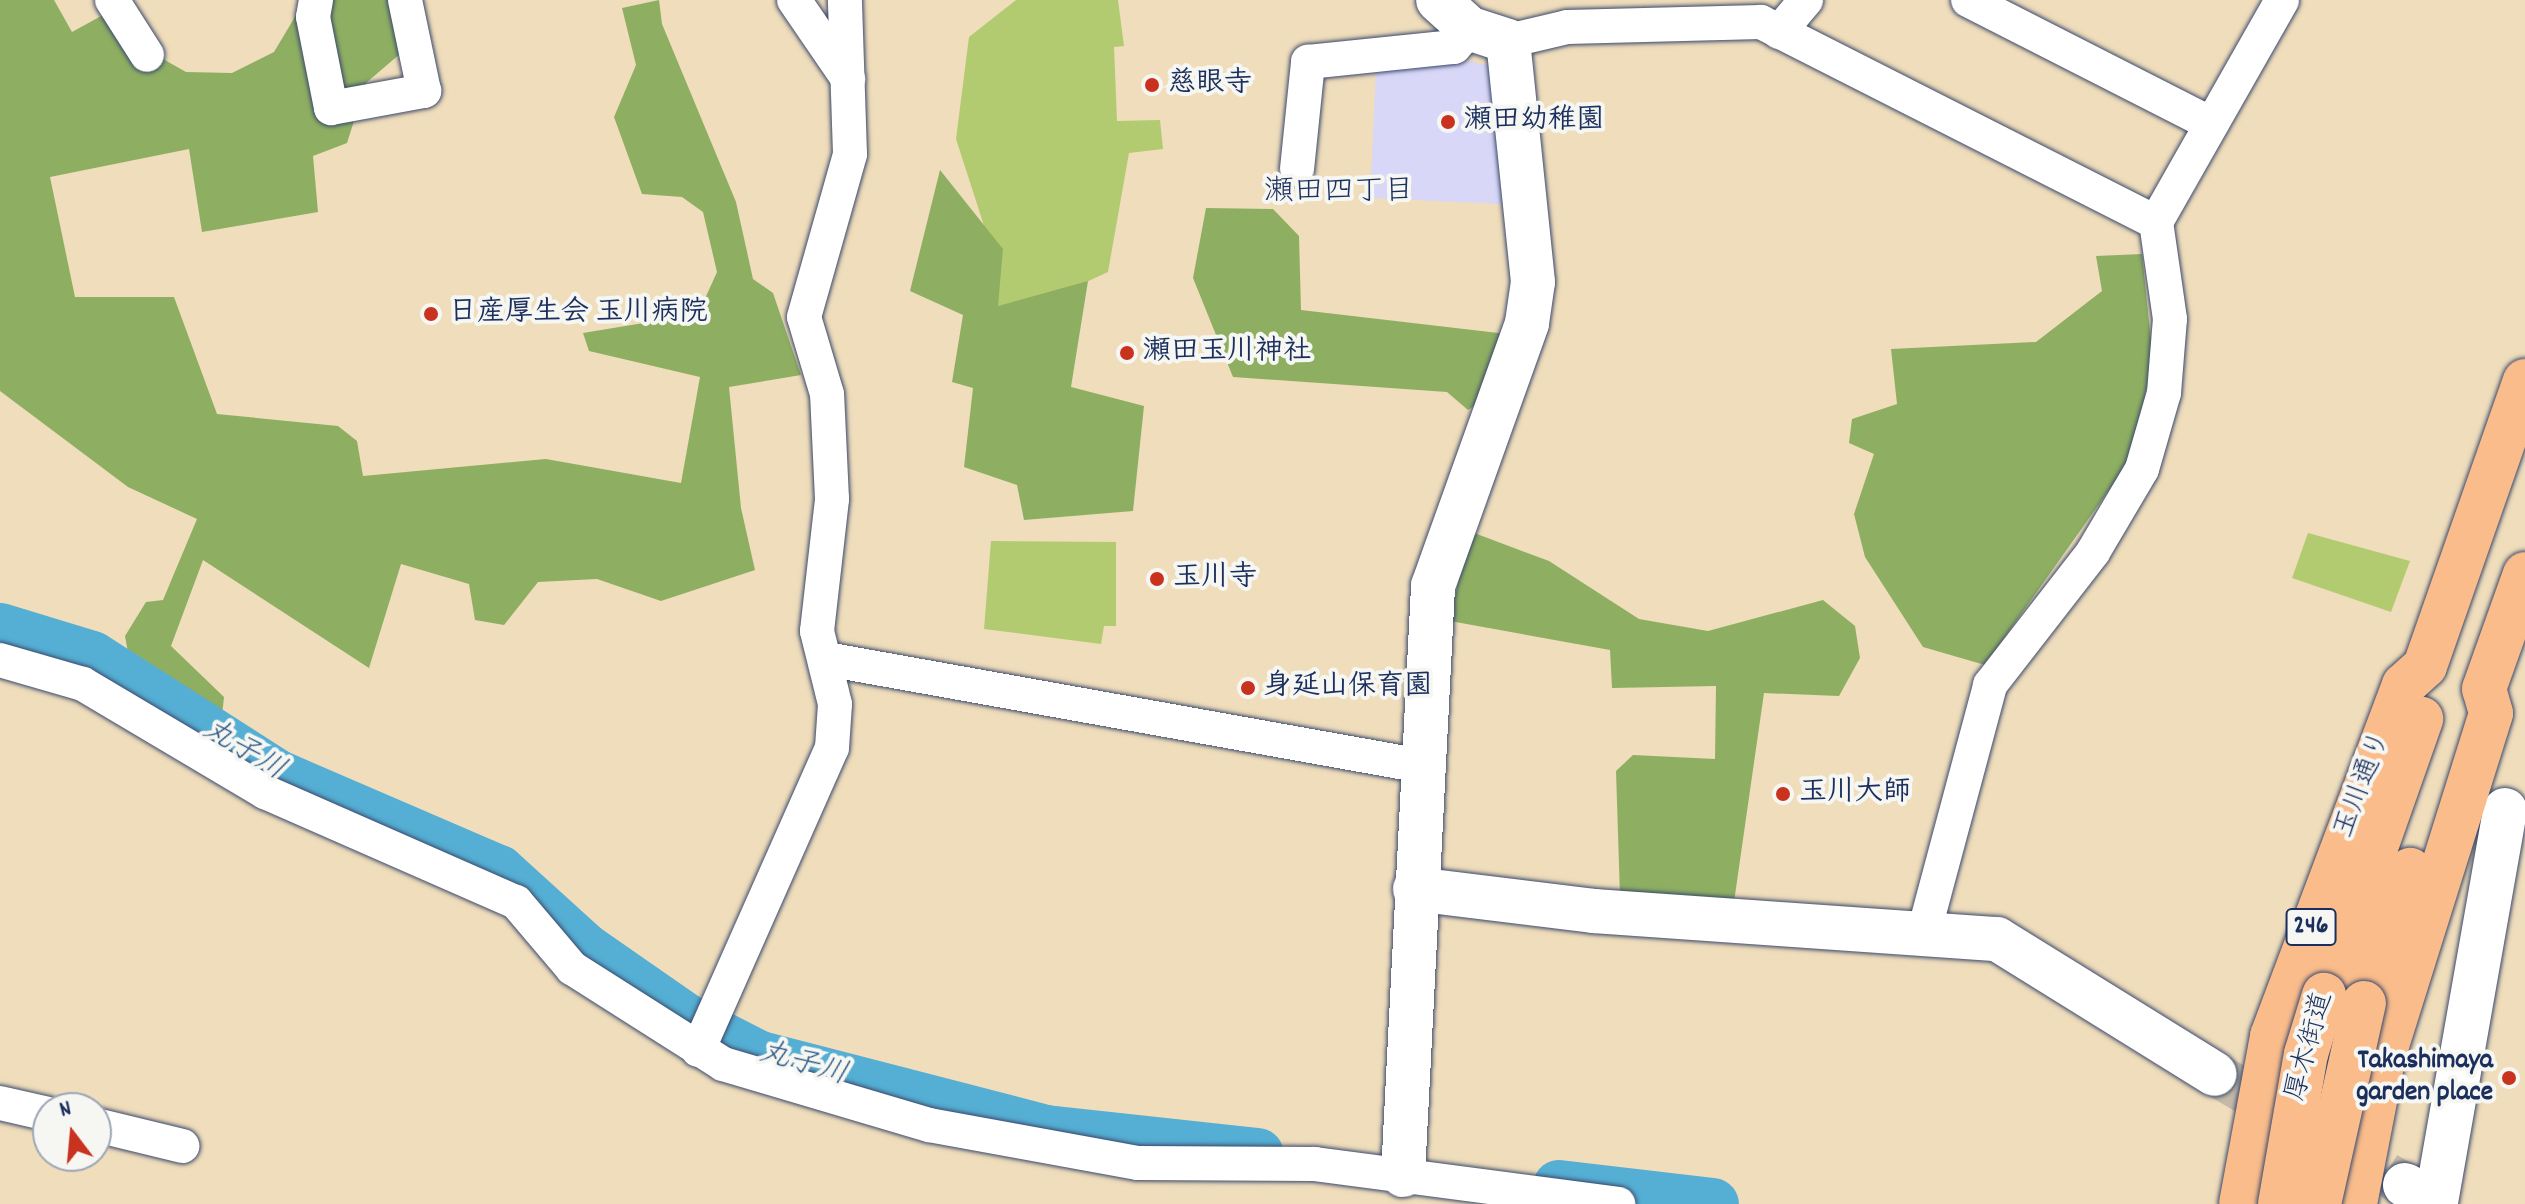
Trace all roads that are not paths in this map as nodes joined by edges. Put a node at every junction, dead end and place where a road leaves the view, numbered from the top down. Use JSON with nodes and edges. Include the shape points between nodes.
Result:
{"nodes":[{"id":1,"x":112,"y":0,"type":"edge"},
{"id":2,"x":316,"y":0,"type":"edge"},
{"id":3,"x":405,"y":0,"type":"edge"},
{"id":4,"x":794,"y":0,"type":"edge"},
{"id":5,"x":845,"y":0,"type":"edge"},
{"id":6,"x":1438,"y":0,"type":"edge"},
{"id":7,"x":1806,"y":0,"type":"edge"},
{"id":8,"x":1968,"y":0,"type":"edge"},
{"id":9,"x":2282,"y":0,"type":"edge"},
{"id":10,"x":1779,"y":32,"type":"junction"},
{"id":11,"x":1489,"y":35,"type":"junction"},
{"id":12,"x":147,"y":55,"type":"dead end"},
{"id":13,"x":849,"y":80,"type":"junction"},
{"id":14,"x":2211,"y":124,"type":"junction"},
{"id":15,"x":1297,"y":169,"type":"dead end"},
{"id":16,"x":2156,"y":222,"type":"junction"},
{"id":17,"x":2525,"y":381,"type":"edge"},
{"id":18,"x":2525,"y":574,"type":"edge"},
{"id":19,"x":826,"y":659,"type":"junction"},
{"id":20,"x":0,"y":660,"type":"edge"},
{"id":21,"x":2425,"y":666,"type":"junction"},
{"id":22,"x":2484,"y":689,"type":"junction"},
{"id":23,"x":1422,"y":766,"type":"junction"},
{"id":24,"x":2468,"y":784,"type":"junction"},
{"id":25,"x":2515,"y":816,"type":"edge"},
{"id":26,"x":1415,"y":889,"type":"junction"},
{"id":27,"x":1924,"y":932,"type":"junction"},
{"id":28,"x":2344,"y":999,"type":"junction"},
{"id":29,"x":701,"y":1042,"type":"junction"},
{"id":30,"x":2215,"y":1074,"type":"tunnel mouth"},
{"id":31,"x":0,"y":1103,"type":"edge"},
{"id":32,"x":32,"y":1110,"type":"edge"},
{"id":33,"x":112,"y":1129,"type":"edge"},
{"id":34,"x":182,"y":1146,"type":"dead end"},
{"id":35,"x":1406,"y":1171,"type":"edge"},
{"id":36,"x":2427,"y":1197,"type":"edge"},
{"id":37,"x":1618,"y":1204,"type":"edge"},
{"id":38,"x":2241,"y":1204,"type":"edge"},
{"id":39,"x":2280,"y":1204,"type":"edge"},
{"id":40,"x":2319,"y":1204,"type":"edge"},
{"id":41,"x":2355,"y":1204,"type":"edge"}],
"edges":[{"from":1,"to":12,"type":"street"},
{"from":2,"to":3,"type":"street","via":[[313,17],[331,108],[424,91]]},
{"from":4,"to":13,"type":"street"},
{"from":5,"to":13,"type":"street"},
{"from":6,"to":11,"type":"street"},
{"from":7,"to":10,"type":"street"},
{"from":8,"to":14,"type":"street"},
{"from":9,"to":14,"type":"street"},
{"from":10,"to":11,"type":"street","via":[[1761,22],[1694,20]]},
{"from":10,"to":16,"type":"street"},
{"from":11,"to":15,"type":"street","via":[[1454,47],[1308,62]]},
{"from":11,"to":23,"type":"street","via":[[1533,282],[1527,323],[1433,586]]},
{"from":13,"to":19,"type":"street","via":[[850,154],[804,317],[827,394],[832,499],[817,631]]},
{"from":14,"to":16,"type":"street"},
{"from":16,"to":27,"type":"street","via":[[2170,319],[2164,393],[2142,469],[2093,552],[1990,685]]},
{"from":17,"to":21,"type":"highway","name":"玉川通り","number":"246"},
{"from":18,"to":22,"type":"highway","number":"246"},
{"from":19,"to":23,"type":"street"},
{"from":19,"to":29,"type":"street","via":[[835,704],[832,748]]},
{"from":20,"to":29,"type":"street","via":[[83,684],[265,792],[516,902],[572,968]]},
{"from":21,"to":28,"type":"highway","name":"厚木街道","number":"246","via":[[2428,700]]},
{"from":21,"to":38,"type":"highway","name":"玉川通り","number":"246","via":[[2404,685],[2272,1036]]},
{"from":22,"to":24,"type":"highway","number":"246","via":[[2491,713]]},
{"from":22,"to":28,"type":"highway","name":"厚木街道","number":"246","via":[[2467,705]]},
{"from":23,"to":26,"type":"street"},
{"from":24,"to":25,"type":"street"},
{"from":24,"to":41,"type":"highway","number":"246","via":[[2384,1055]]},
{"from":25,"to":36,"type":"street"},
{"from":26,"to":27,"type":"street","via":[[1594,911]]},
{"from":26,"to":35,"type":"street"},
{"from":27,"to":30,"type":"street","via":[[2014,944]]},
{"from":28,"to":39,"type":"highway","name":"厚木街道","number":"246","bridge":true,"via":[[2306,1054]]},
{"from":28,"to":40,"type":"highway","name":"厚木街道","number":"246","bridge":true},
{"from":29,"to":35,"type":"street","via":[[806,1091],[1043,1148],[1138,1163],[1315,1164]]},
{"from":31,"to":32,"type":"street"},
{"from":33,"to":34,"type":"street"},
{"from":35,"to":37,"type":"street"}]}
